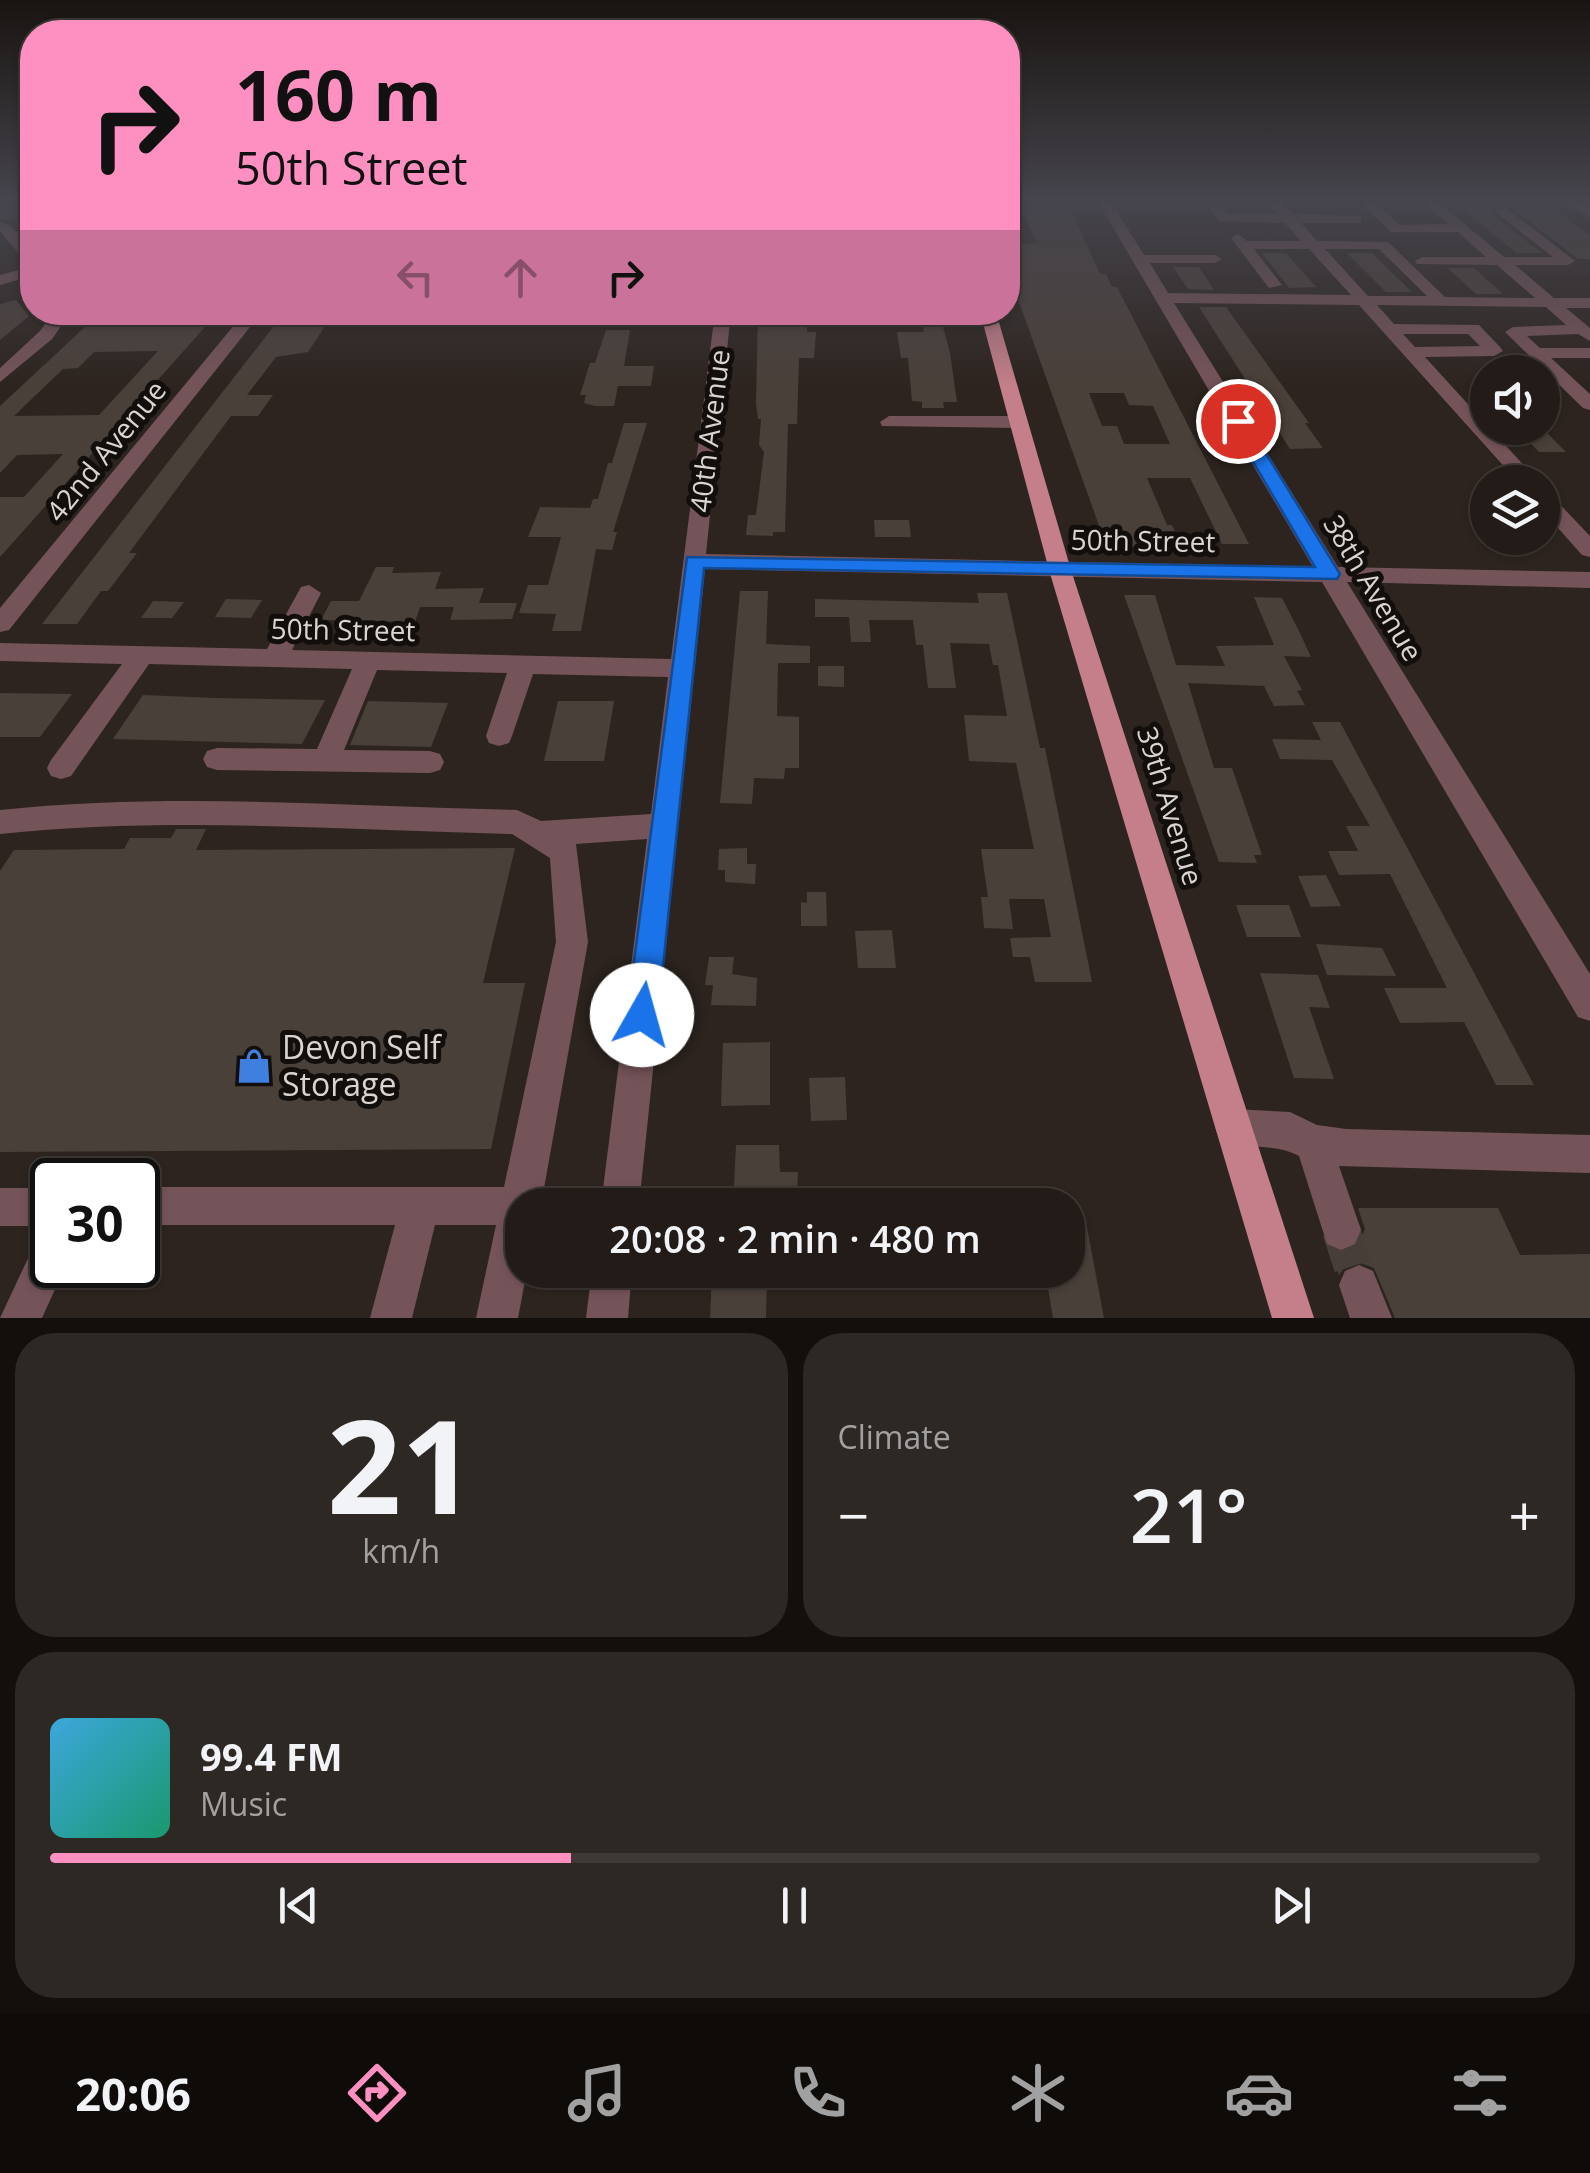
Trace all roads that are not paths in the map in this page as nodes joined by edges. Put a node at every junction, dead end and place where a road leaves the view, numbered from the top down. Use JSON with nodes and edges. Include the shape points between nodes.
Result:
{"nodes":[{"id":1,"x":1143,"y":264,"type":"edge"},
{"id":2,"x":1166,"y":264,"type":"edge"},
{"id":3,"x":1257,"y":264,"type":"edge"},
{"id":4,"x":1330,"y":264,"type":"edge"},
{"id":5,"x":1403,"y":264,"type":"edge"},
{"id":6,"x":1426,"y":264,"type":"edge"},
{"id":7,"x":1503,"y":264,"type":"edge"},
{"id":8,"x":1226,"y":274,"type":"junction"},
{"id":9,"x":1438,"y":275,"type":"junction"},
{"id":10,"x":1516,"y":276,"type":"junction"},
{"id":11,"x":1274,"y":286,"type":"dead end"},
{"id":12,"x":1164,"y":298,"type":"junction"},
{"id":13,"x":1365,"y":301,"type":"junction"},
{"id":14,"x":1442,"y":302,"type":"junction"},
{"id":15,"x":1467,"y":302,"type":"junction"},
{"id":16,"x":1548,"y":302,"type":"junction"},
{"id":17,"x":1590,"y":303,"type":"edge"},
{"id":18,"x":53,"y":325,"type":"edge"},
{"id":19,"x":243,"y":325,"type":"edge"},
{"id":20,"x":721,"y":325,"type":"edge"},
{"id":21,"x":992,"y":325,"type":"edge"},
{"id":22,"x":1390,"y":329,"type":"junction"},
{"id":23,"x":1586,"y":333,"type":"edge"},
{"id":24,"x":1411,"y":352,"type":"junction"},
{"id":25,"x":1590,"y":353,"type":"edge"},
{"id":26,"x":1535,"y":354,"type":"joint"},
{"id":27,"x":0,"y":377,"type":"edge"},
{"id":28,"x":1560,"y":377,"type":"joint"},
{"id":29,"x":1590,"y":377,"type":"edge"},
{"id":30,"x":1589,"y":403,"type":"edge"},
{"id":31,"x":889,"y":422,"type":"dead end"},
{"id":32,"x":1018,"y":422,"type":"junction"},
{"id":33,"x":1514,"y":465,"type":"edge"},
{"id":34,"x":1560,"y":516,"type":"edge"},
{"id":35,"x":1566,"y":523,"type":"junction"},
{"id":36,"x":1590,"y":523,"type":"edge"},
{"id":37,"x":1590,"y":550,"type":"edge"},
{"id":38,"x":694,"y":561,"type":"junction"},
{"id":39,"x":1060,"y":570,"type":"junction"},
{"id":40,"x":1329,"y":574,"type":"junction"},
{"id":41,"x":1590,"y":580,"type":"edge"},
{"id":42,"x":310,"y":592,"type":"dead end"},
{"id":43,"x":0,"y":624,"type":"edge"},
{"id":44,"x":0,"y":652,"type":"edge"},
{"id":45,"x":142,"y":655,"type":"junction"},
{"id":46,"x":275,"y":658,"type":"junction"},
{"id":47,"x":370,"y":660,"type":"junction"},
{"id":48,"x":523,"y":664,"type":"junction"},
{"id":49,"x":684,"y":668,"type":"junction"},
{"id":50,"x":500,"y":736,"type":"dead end"},
{"id":51,"x":217,"y":759,"type":"dead end"},
{"id":52,"x":326,"y":760,"type":"junction"},
{"id":53,"x":430,"y":762,"type":"dead end"},
{"id":54,"x":61,"y":768,"type":"dead end"},
{"id":55,"x":0,"y":822,"type":"edge"},
{"id":56,"x":666,"y":825,"type":"junction"},
{"id":57,"x":538,"y":834,"type":"junction"},
{"id":58,"x":1590,"y":1005,"type":"edge"},
{"id":59,"x":1234,"y":1127,"type":"junction"},
{"id":60,"x":1313,"y":1143,"type":"junction"},
{"id":61,"x":1590,"y":1154,"type":"edge"},
{"id":62,"x":524,"y":1188,"type":"edge"},
{"id":63,"x":622,"y":1188,"type":"edge"},
{"id":64,"x":160,"y":1206,"type":"edge"},
{"id":65,"x":420,"y":1206,"type":"junction"},
{"id":66,"x":505,"y":1206,"type":"edge"},
{"id":67,"x":0,"y":1207,"type":"edge"},
{"id":68,"x":30,"y":1207,"type":"edge"},
{"id":69,"x":1342,"y":1230,"type":"tunnel mouth"},
{"id":70,"x":505,"y":1279,"type":"edge"},
{"id":71,"x":35,"y":1288,"type":"edge"},
{"id":72,"x":610,"y":1288,"type":"edge"},
{"id":73,"x":21,"y":1318,"type":"edge"},
{"id":74,"x":391,"y":1318,"type":"edge"},
{"id":75,"x":497,"y":1318,"type":"edge"},
{"id":76,"x":607,"y":1318,"type":"edge"},
{"id":77,"x":1293,"y":1318,"type":"edge"}],
"edges":[{"from":1,"to":12,"type":"street","name":"38th Avenue"},
{"from":2,"to":8,"type":"street"},
{"from":3,"to":11,"type":"street"},
{"from":4,"to":13,"type":"street"},
{"from":5,"to":14,"type":"street"},
{"from":6,"to":9,"type":"street"},
{"from":7,"to":10,"type":"street"},
{"from":8,"to":12,"type":"street"},
{"from":8,"to":13,"type":"street"},
{"from":9,"to":10,"type":"street"},
{"from":9,"to":15,"type":"street"},
{"from":10,"to":16,"type":"street"},
{"from":12,"to":40,"type":"street","name":"38th Avenue"},
{"from":13,"to":14,"type":"street"},
{"from":13,"to":22,"type":"street"},
{"from":14,"to":15,"type":"street"},
{"from":15,"to":16,"type":"street"},
{"from":16,"to":17,"type":"street"},
{"from":16,"to":23,"type":"street"},
{"from":18,"to":27,"type":"street"},
{"from":19,"to":43,"type":"street","name":"42nd Avenue"},
{"from":20,"to":38,"type":"street","name":"40th Avenue"},
{"from":21,"to":32,"type":"main road","name":"39th Avenue"},
{"from":22,"to":24,"type":"street"},
{"from":22,"to":24,"type":"street","via":[[1472,330],[1494,351]]},
{"from":23,"to":26,"type":"street","via":[[1516,330]]},
{"from":24,"to":33,"type":"street"},
{"from":25,"to":26,"type":"street"},
{"from":28,"to":29,"type":"street"},
{"from":28,"to":30,"type":"street"},
{"from":31,"to":32,"type":"street"},
{"from":32,"to":39,"type":"main road","name":"39th Avenue"},
{"from":34,"to":35,"type":"street"},
{"from":35,"to":36,"type":"street"},
{"from":35,"to":37,"type":"street"},
{"from":38,"to":39,"type":"street","name":"50th Street"},
{"from":38,"to":49,"type":"street","name":"40th Avenue"},
{"from":39,"to":40,"type":"street","name":"50th Street"},
{"from":39,"to":59,"type":"main road","name":"39th Avenue"},
{"from":40,"to":41,"type":"street","name":"50th Street"},
{"from":40,"to":58,"type":"street","name":"38th Avenue"},
{"from":42,"to":46,"type":"street"},
{"from":44,"to":45,"type":"street","name":"50th Street"},
{"from":45,"to":46,"type":"street","name":"50th Street"},
{"from":45,"to":54,"type":"street"},
{"from":46,"to":47,"type":"street","name":"50th Street"},
{"from":47,"to":48,"type":"street","name":"50th Street"},
{"from":47,"to":52,"type":"street"},
{"from":48,"to":49,"type":"street","name":"50th Street"},
{"from":48,"to":50,"type":"street"},
{"from":49,"to":56,"type":"street","name":"40th Avenue"},
{"from":51,"to":52,"type":"street"},
{"from":52,"to":53,"type":"street"},
{"from":55,"to":57,"type":"street","via":[[58,816],[340,817],[517,822]]},
{"from":56,"to":57,"type":"street"},
{"from":56,"to":63,"type":"street","name":"40th Avenue"},
{"from":57,"to":62,"type":"street","via":[[565,851],[572,942]]},
{"from":59,"to":60,"type":"street","via":[[1290,1130]]},
{"from":59,"to":77,"type":"main road","name":"39th Avenue"},
{"from":60,"to":61,"type":"street"},
{"from":60,"to":69,"type":"street"},
{"from":64,"to":65,"type":"street"},
{"from":65,"to":66,"type":"street"},
{"from":65,"to":74,"type":"street"},
{"from":67,"to":68,"type":"street"},
{"from":70,"to":75,"type":"street"},
{"from":71,"to":73,"type":"street"},
{"from":72,"to":76,"type":"street"}]}
